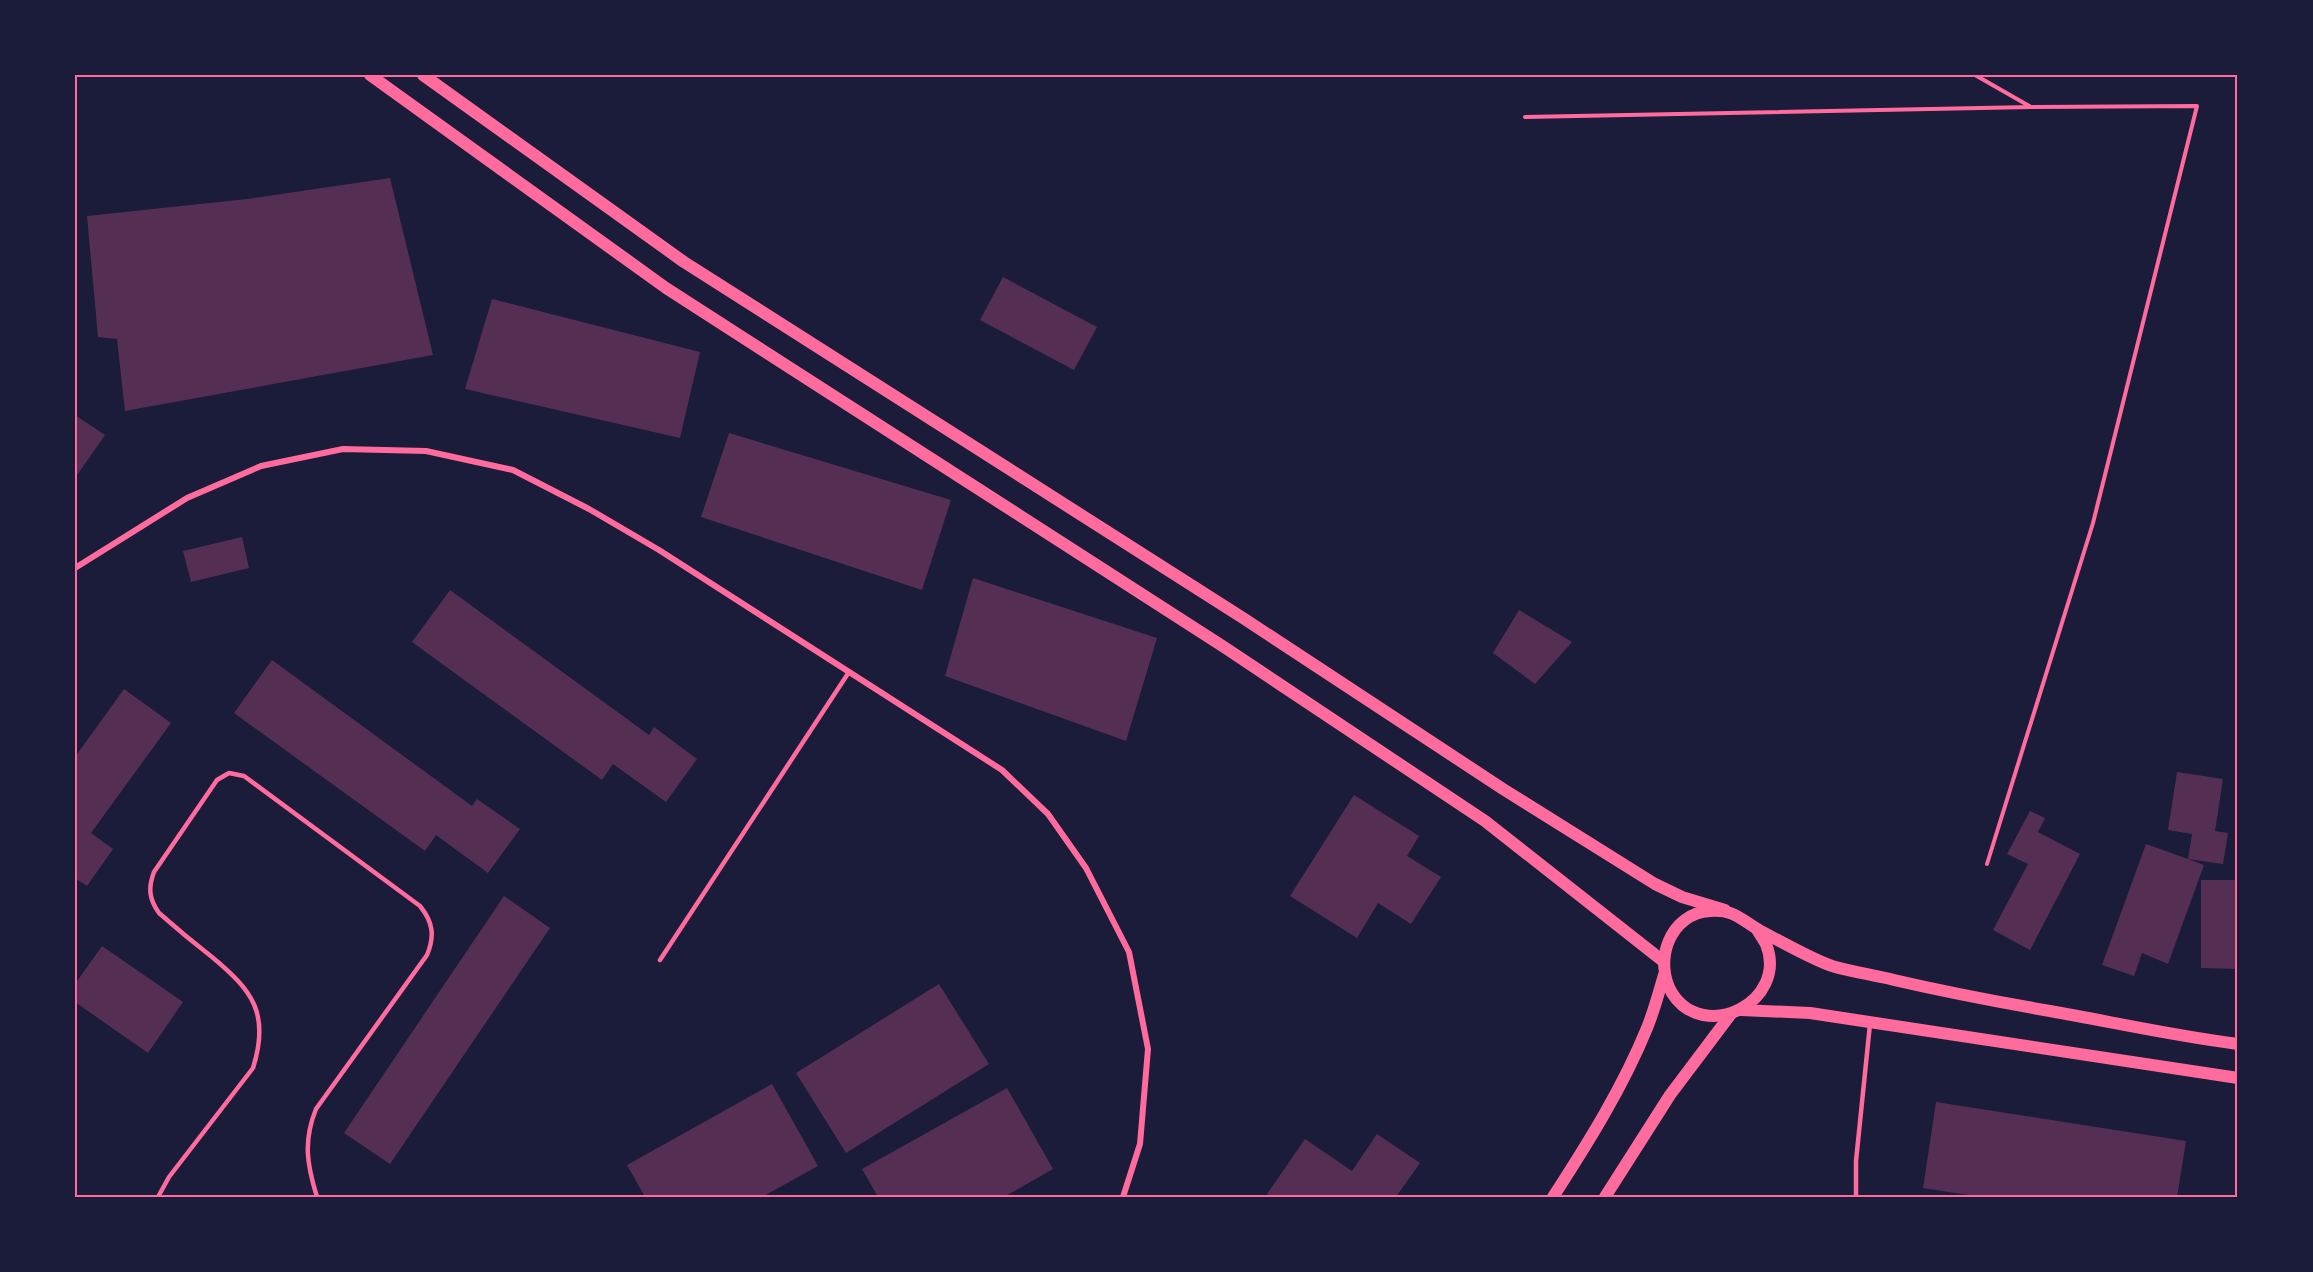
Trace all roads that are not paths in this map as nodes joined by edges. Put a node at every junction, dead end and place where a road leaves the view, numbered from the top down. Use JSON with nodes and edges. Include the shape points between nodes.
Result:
{"nodes":[{"id":1,"x":370,"y":75,"type":"edge"},
{"id":2,"x":423,"y":75,"type":"edge"},
{"id":3,"x":75,"y":568,"type":"edge"},
{"id":4,"x":849,"y":672,"type":"junction"},
{"id":5,"x":1725,"y":910,"type":"junction"},
{"id":6,"x":1756,"y":928,"type":"junction"},
{"id":7,"x":660,"y":960,"type":"dead end"},
{"id":8,"x":1663,"y":961,"type":"junction"},
{"id":9,"x":1664,"y":975,"type":"junction"},
{"id":10,"x":1736,"y":1012,"type":"junction"},
{"id":11,"x":1870,"y":1022,"type":"junction"},
{"id":12,"x":2238,"y":1044,"type":"edge"},
{"id":13,"x":2238,"y":1078,"type":"edge"},
{"id":14,"x":158,"y":1197,"type":"edge"},
{"id":15,"x":317,"y":1197,"type":"edge"},
{"id":16,"x":1123,"y":1197,"type":"edge"},
{"id":17,"x":1554,"y":1197,"type":"edge"},
{"id":18,"x":1605,"y":1197,"type":"edge"},
{"id":19,"x":1856,"y":1197,"type":"edge"}],
"edges":[{"from":1,"to":8,"type":"main road","via":[[666,288],[1485,821]]},
{"from":2,"to":5,"type":"main road","via":[[684,262],[1243,618],[1503,789],[1655,884]]},
{"from":3,"to":4,"type":"street","via":[[187,498],[261,466],[343,449],[426,451],[513,470],[589,509]]},
{"from":4,"to":7,"type":"lane"},
{"from":4,"to":16,"type":"street","via":[[1002,770],[1047,814],[1086,868],[1129,952],[1148,1049],[1140,1144]]},
{"from":5,"to":6,"type":"main road"},
{"from":5,"to":8,"type":"main road","via":[[1707,910],[1690,916],[1676,928]]},
{"from":6,"to":10,"type":"main road","via":[[1766,945],[1766,982],[1756,999]]},
{"from":6,"to":12,"type":"main road","via":[[1831,965],[1964,996]]},
{"from":8,"to":9,"type":"main road"},
{"from":9,"to":10,"type":"main road","via":[[1673,994],[1690,1009],[1710,1016]]},
{"from":9,"to":17,"type":"main road","via":[[1648,1026],[1629,1067]]},
{"from":10,"to":11,"type":"main road","via":[[1810,1013]]},
{"from":10,"to":18,"type":"main road","via":[[1670,1095]]},
{"from":11,"to":13,"type":"main road"},
{"from":11,"to":19,"type":"lane"},
{"from":14,"to":15,"type":"lane","via":[[169,1177],[253,1068],[259,1050],[257,1012],[250,994],[238,979],[159,913],[149,893],[154,872],[217,780],[229,772],[244,776],[420,906],[432,929],[427,955],[316,1109],[306,1155]]}]}
